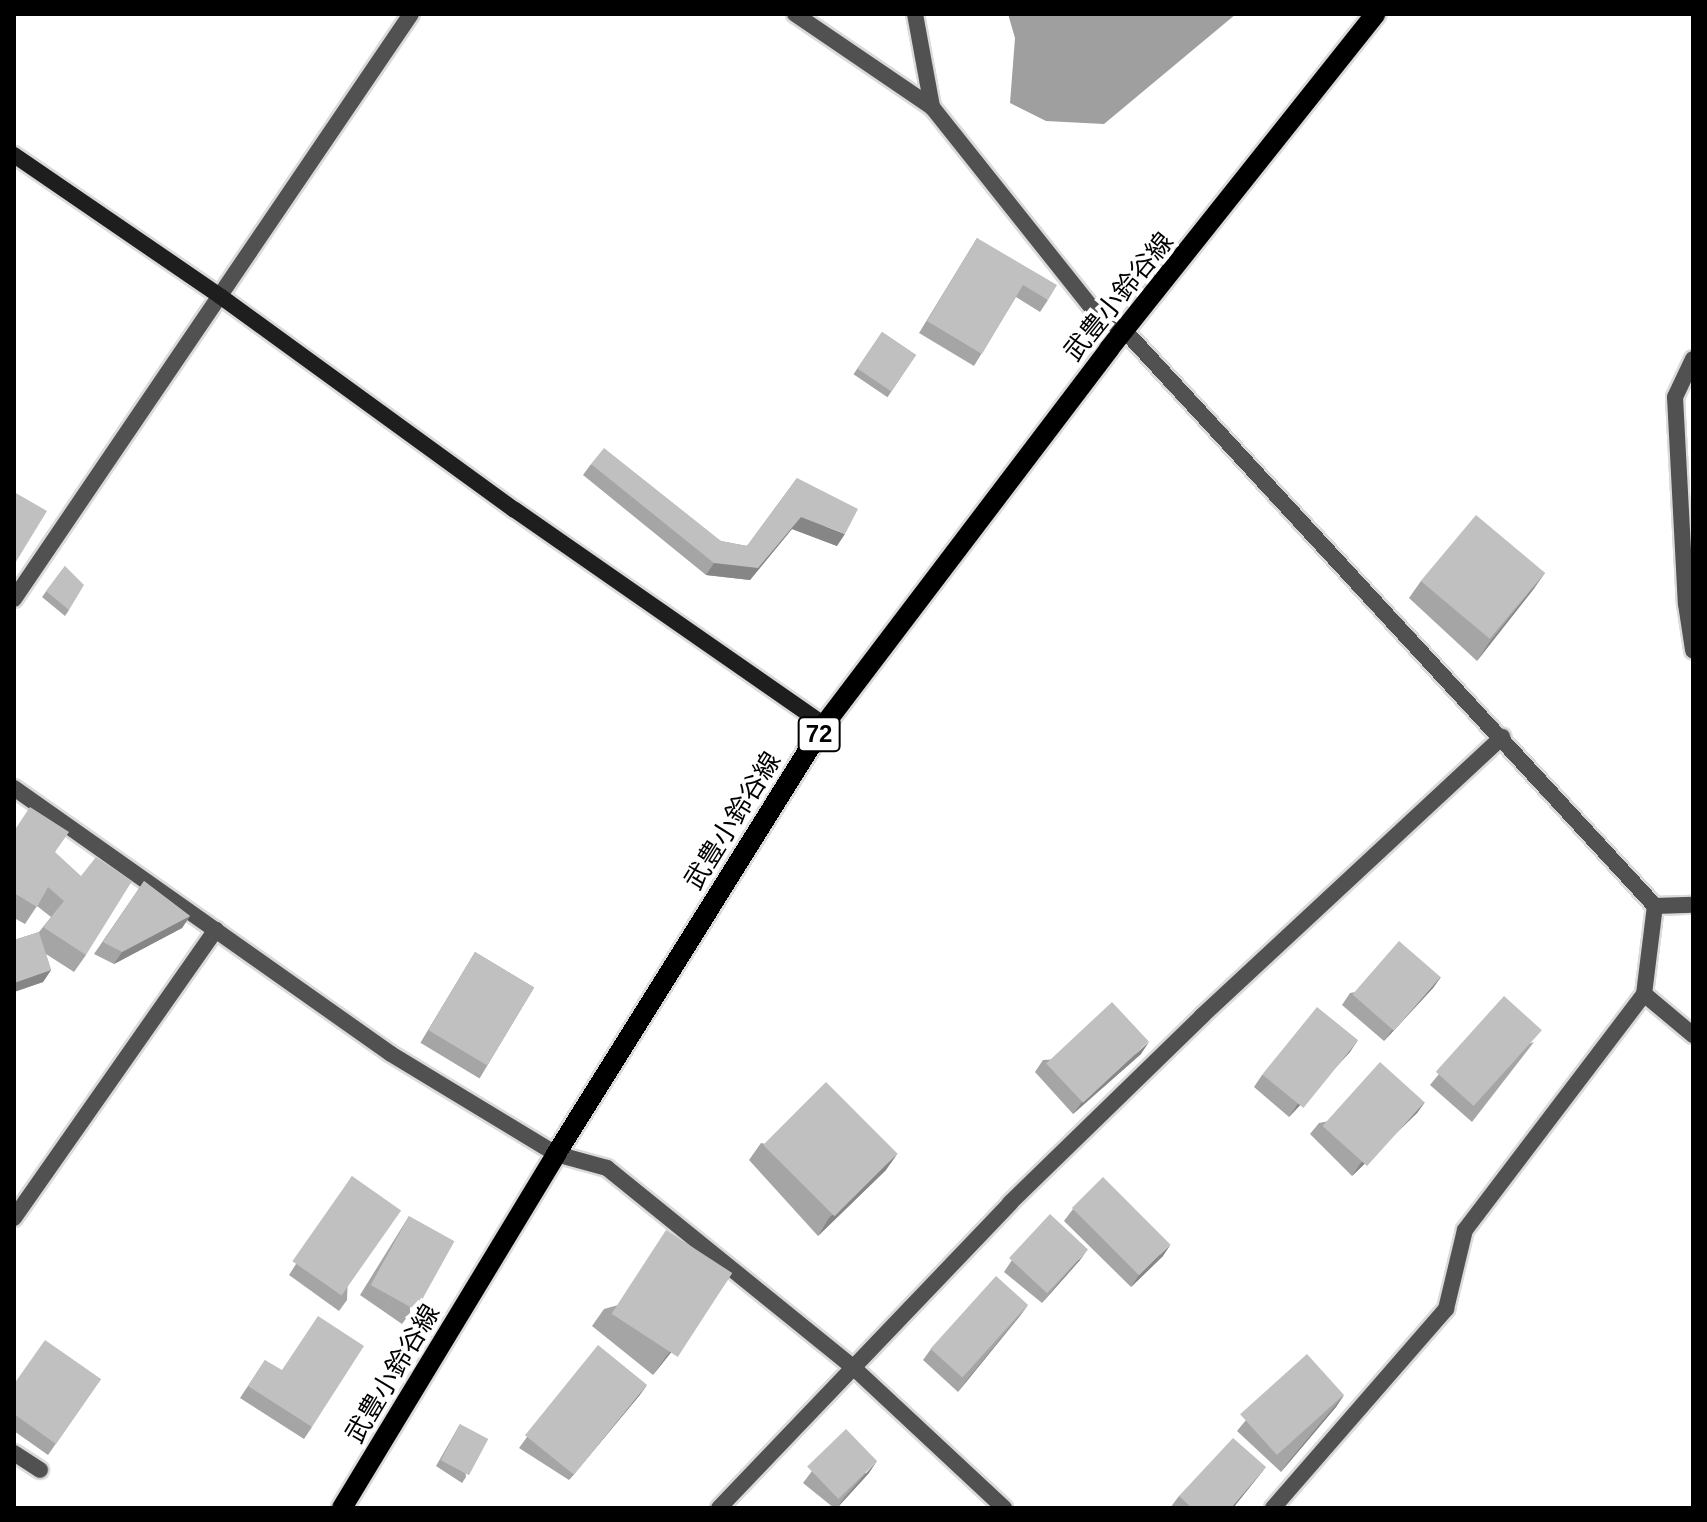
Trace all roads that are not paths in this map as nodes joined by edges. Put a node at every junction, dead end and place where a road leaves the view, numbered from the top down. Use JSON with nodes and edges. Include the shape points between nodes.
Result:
{"nodes":[{"id":1,"x":411,"y":14,"type":"edge"},
{"id":2,"x":795,"y":14,"type":"edge"},
{"id":3,"x":915,"y":14,"type":"edge"},
{"id":4,"x":1375,"y":14,"type":"edge"},
{"id":5,"x":932,"y":107,"type":"junction"},
{"id":6,"x":14,"y":155,"type":"edge"},
{"id":7,"x":220,"y":296,"type":"junction"},
{"id":8,"x":1126,"y":332,"type":"junction"},
{"id":9,"x":1693,"y":359,"type":"edge"},
{"id":10,"x":14,"y":599,"type":"edge"},
{"id":11,"x":1693,"y":650,"type":"edge"},
{"id":12,"x":824,"y":725,"type":"junction"},
{"id":13,"x":1502,"y":737,"type":"junction"},
{"id":14,"x":14,"y":788,"type":"edge"},
{"id":15,"x":1693,"y":905,"type":"edge"},
{"id":16,"x":1655,"y":906,"type":"junction"},
{"id":17,"x":216,"y":930,"type":"junction"},
{"id":18,"x":1644,"y":994,"type":"junction"},
{"id":19,"x":1693,"y":1035,"type":"edge"},
{"id":20,"x":556,"y":1154,"type":"junction"},
{"id":21,"x":14,"y":1218,"type":"edge"},
{"id":22,"x":855,"y":1369,"type":"junction"},
{"id":23,"x":14,"y":1453,"type":"edge"},
{"id":24,"x":40,"y":1470,"type":"dead end"},
{"id":25,"x":342,"y":1508,"type":"edge"},
{"id":26,"x":719,"y":1508,"type":"edge"},
{"id":27,"x":1004,"y":1508,"type":"edge"},
{"id":28,"x":1273,"y":1508,"type":"edge"}],
"edges":[{"from":1,"to":7,"type":"street"},
{"from":2,"to":5,"type":"street"},
{"from":3,"to":5,"type":"street"},
{"from":4,"to":8,"type":"main road","name":"武豊小鈴谷線","number":"72"},
{"from":5,"to":8,"type":"street","via":[[1096,313]]},
{"from":6,"to":7,"type":"street"},
{"from":7,"to":10,"type":"street"},
{"from":7,"to":12,"type":"street"},
{"from":8,"to":12,"type":"main road","name":"武豊小鈴谷線","number":"72"},
{"from":8,"to":13,"type":"street"},
{"from":9,"to":11,"type":"street","via":[[1675,397]]},
{"from":12,"to":20,"type":"main road","name":"武豊小鈴谷線","number":"72"},
{"from":13,"to":16,"type":"street"},
{"from":13,"to":22,"type":"street","via":[[1010,1203]]},
{"from":14,"to":17,"type":"street"},
{"from":15,"to":16,"type":"street"},
{"from":16,"to":18,"type":"street"},
{"from":17,"to":20,"type":"street","via":[[391,1054]]},
{"from":17,"to":21,"type":"street"},
{"from":18,"to":19,"type":"street"},
{"from":18,"to":28,"type":"street","via":[[1465,1230],[1446,1309]]},
{"from":20,"to":22,"type":"street","via":[[607,1168]]},
{"from":20,"to":25,"type":"main road","name":"武豊小鈴谷線","number":"72"},
{"from":22,"to":26,"type":"street"},
{"from":22,"to":27,"type":"street"},
{"from":23,"to":24,"type":"street"}]}
